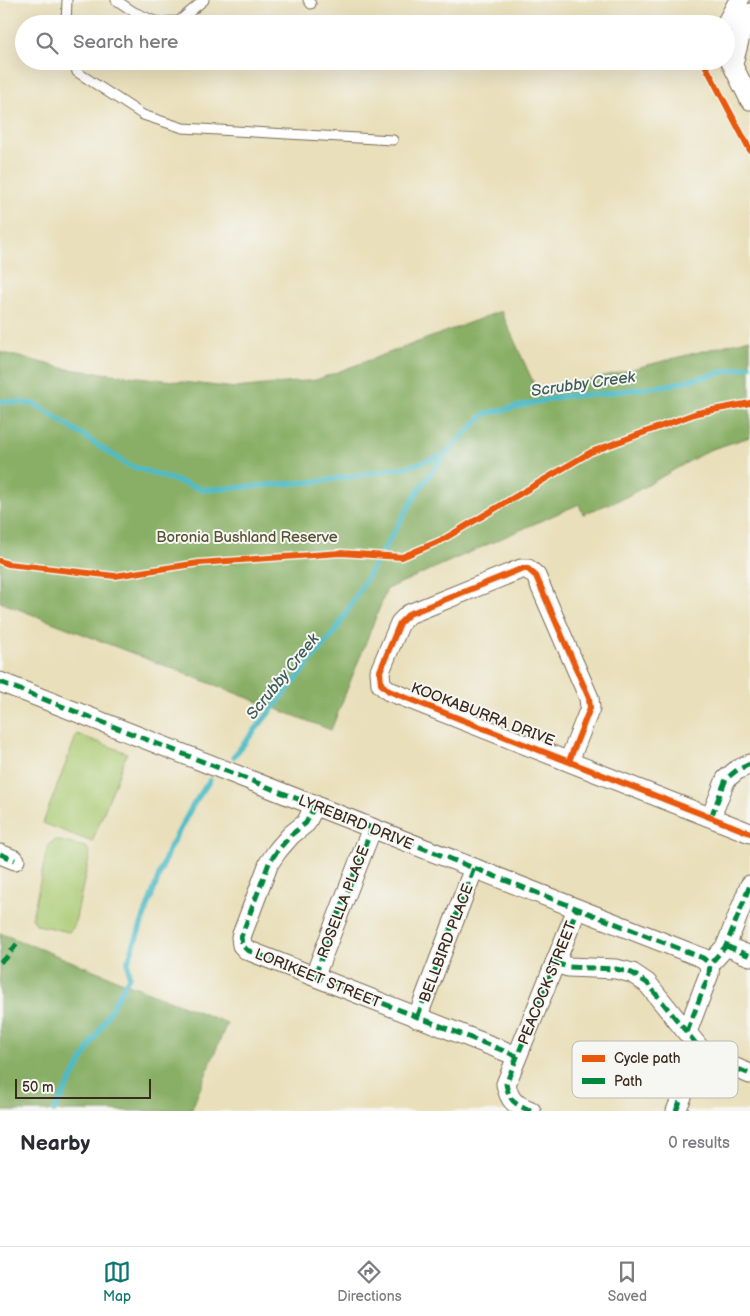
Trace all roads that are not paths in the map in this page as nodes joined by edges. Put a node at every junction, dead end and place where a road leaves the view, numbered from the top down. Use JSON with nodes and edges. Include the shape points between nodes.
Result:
{"nodes":[{"id":1,"x":67,"y":0,"type":"edge"},
{"id":2,"x":116,"y":0,"type":"edge"},
{"id":3,"x":204,"y":0,"type":"edge"},
{"id":4,"x":739,"y":0,"type":"edge"},
{"id":5,"x":750,"y":13,"type":"edge"},
{"id":6,"x":66,"y":15,"type":"edge"},
{"id":7,"x":141,"y":15,"type":"edge"},
{"id":8,"x":186,"y":15,"type":"edge"},
{"id":9,"x":731,"y":15,"type":"edge"},
{"id":10,"x":735,"y":46,"type":"edge"},
{"id":11,"x":735,"y":68,"type":"edge"},
{"id":12,"x":76,"y":70,"type":"edge"},
{"id":13,"x":750,"y":100,"type":"edge"},
{"id":14,"x":393,"y":140,"type":"dead end"},
{"id":15,"x":0,"y":682,"type":"edge"},
{"id":16,"x":569,"y":761,"type":"junction"},
{"id":17,"x":750,"y":764,"type":"edge"},
{"id":18,"x":315,"y":805,"type":"junction"},
{"id":19,"x":711,"y":817,"type":"junction"},
{"id":20,"x":372,"y":828,"type":"junction"},
{"id":21,"x":750,"y":833,"type":"edge"},
{"id":22,"x":474,"y":868,"type":"junction"},
{"id":23,"x":750,"y":885,"type":"edge"},
{"id":24,"x":577,"y":908,"type":"junction"},
{"id":25,"x":726,"y":946,"type":"junction"},
{"id":26,"x":750,"y":956,"type":"edge"},
{"id":27,"x":555,"y":963,"type":"junction"},
{"id":28,"x":710,"y":964,"type":"junction"},
{"id":29,"x":315,"y":975,"type":"junction"},
{"id":30,"x":417,"y":1018,"type":"junction"},
{"id":31,"x":687,"y":1032,"type":"junction"},
{"id":32,"x":694,"y":1041,"type":"edge"},
{"id":33,"x":518,"y":1056,"type":"junction"},
{"id":34,"x":738,"y":1069,"type":"edge"},
{"id":35,"x":750,"y":1074,"type":"edge"},
{"id":36,"x":681,"y":1098,"type":"edge"},
{"id":37,"x":532,"y":1111,"type":"edge"},
{"id":38,"x":676,"y":1111,"type":"edge"}],
"edges":[{"from":1,"to":6,"type":"lane"},
{"from":2,"to":7,"type":"lane"},
{"from":3,"to":8,"type":"lane"},
{"from":4,"to":9,"type":"street"},
{"from":5,"to":10,"type":"street"},
{"from":11,"to":13,"type":"street"},
{"from":12,"to":14,"type":"lane","via":[[143,115],[183,128]]},
{"from":15,"to":18,"type":"street","name":"LYREBIRD DRIVE"},
{"from":16,"to":16,"type":"street","name":"KOOKABURRA DRIVE","via":[[590,708],[589,698],[532,572],[521,569],[409,614],[400,623],[380,671],[381,684],[389,691]]},
{"from":16,"to":19,"type":"street","name":"KOOKABURRA DRIVE"},
{"from":17,"to":19,"type":"street","via":[[726,779]]},
{"from":18,"to":20,"type":"street","name":"LYREBIRD DRIVE"},
{"from":18,"to":29,"type":"street","name":"LORIKEET STREET","via":[[306,823],[291,835],[269,863],[241,937],[242,945],[248,950]]},
{"from":19,"to":21,"type":"street","name":"KOOKABURRA DRIVE"},
{"from":20,"to":22,"type":"street","name":"LYREBIRD DRIVE"},
{"from":20,"to":29,"type":"street","name":"ROSELLA PLACE"},
{"from":22,"to":24,"type":"street","name":"LYREBIRD DRIVE"},
{"from":22,"to":30,"type":"street","name":"BELLBIRD PLACE"},
{"from":23,"to":25,"type":"street"},
{"from":24,"to":27,"type":"street","name":"PEACOCK STREET"},
{"from":24,"to":28,"type":"street","name":"LYREBIRD DRIVE","via":[[703,958]]},
{"from":25,"to":26,"type":"street"},
{"from":25,"to":28,"type":"street"},
{"from":27,"to":31,"type":"street","via":[[632,973],[646,983]]},
{"from":27,"to":33,"type":"street","name":"PEACOCK STREET"},
{"from":28,"to":31,"type":"street"},
{"from":29,"to":30,"type":"street","name":"LORIKEET STREET"},
{"from":30,"to":33,"type":"street","name":"LORIKEET STREET"},
{"from":31,"to":32,"type":"street"},
{"from":33,"to":37,"type":"street","name":"PEACOCK STREET","via":[[506,1084],[508,1095],[514,1104]]},
{"from":34,"to":35,"type":"street"},
{"from":36,"to":38,"type":"street"}]}
